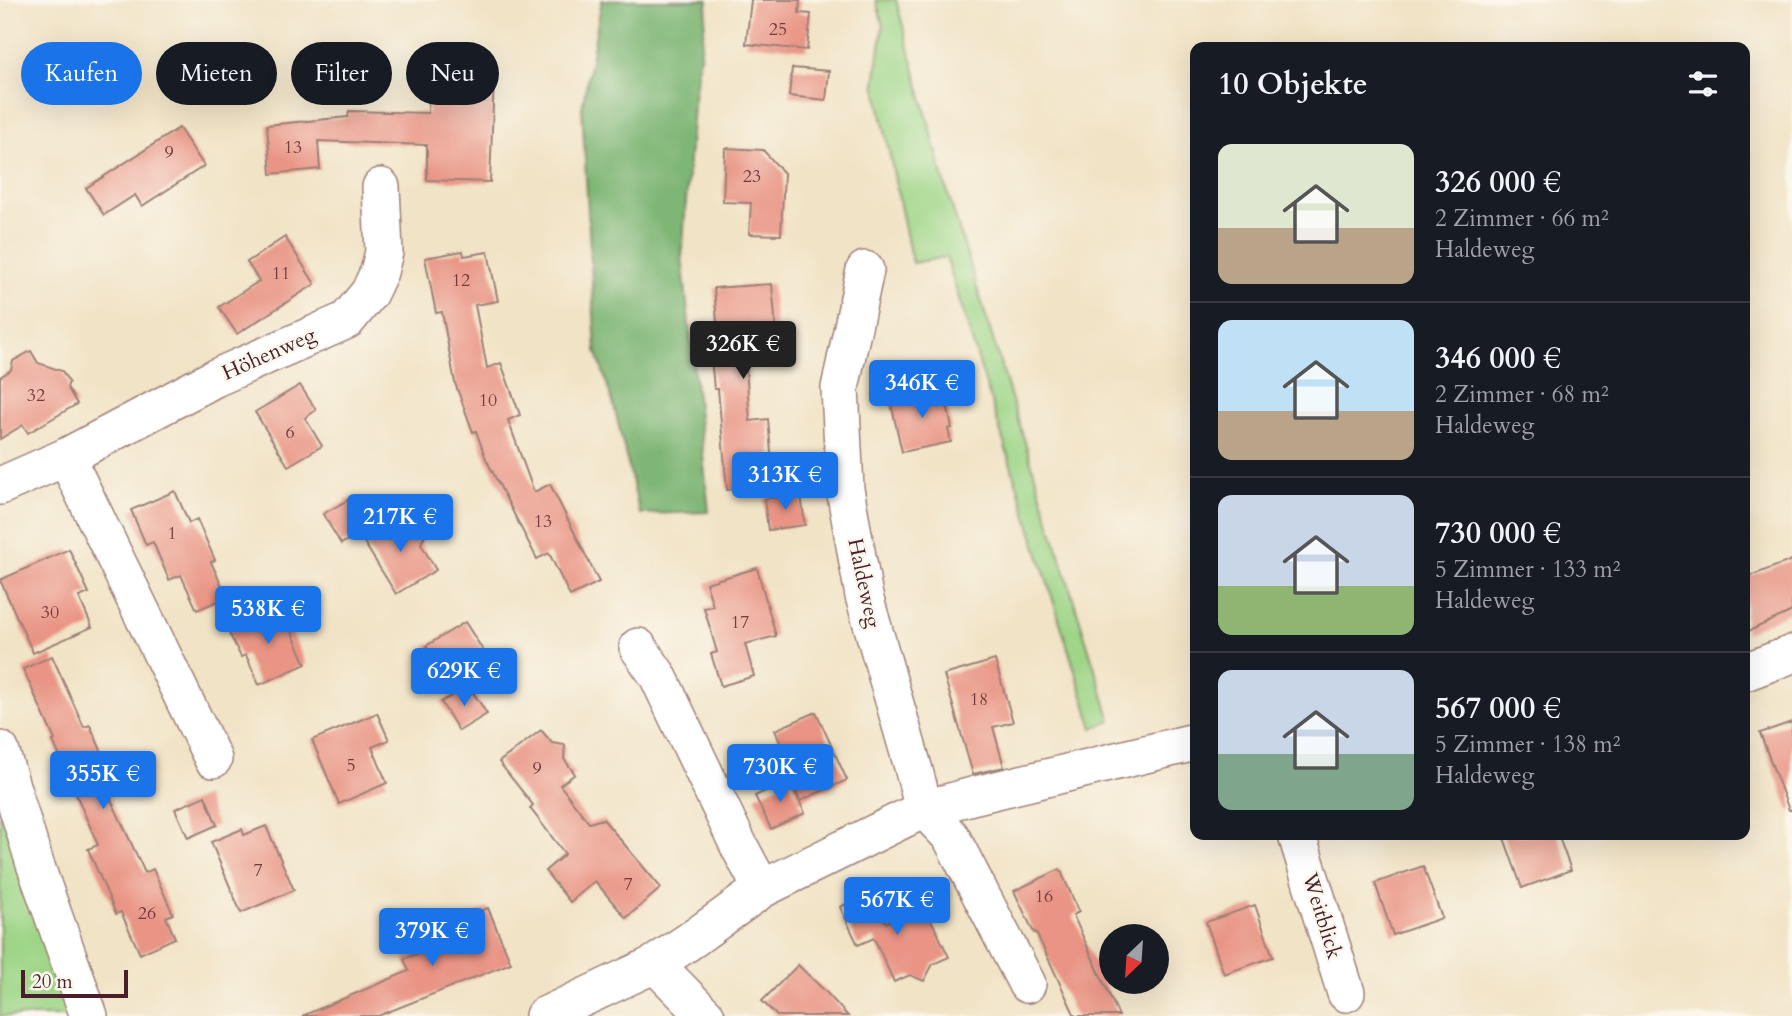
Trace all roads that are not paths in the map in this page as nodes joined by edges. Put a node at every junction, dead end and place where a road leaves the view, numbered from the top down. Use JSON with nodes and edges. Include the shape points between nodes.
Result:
{"nodes":[{"id":1,"x":382,"y":187,"type":"dead end"},
{"id":2,"x":865,"y":270,"type":"dead end"},
{"id":3,"x":66,"y":457,"type":"junction"},
{"id":4,"x":0,"y":486,"type":"edge"},
{"id":5,"x":638,"y":647,"type":"dead end"},
{"id":6,"x":1792,"y":654,"type":"edge"},
{"id":7,"x":1750,"y":670,"type":"edge"},
{"id":8,"x":1190,"y":743,"type":"edge"},
{"id":9,"x":0,"y":750,"type":"edge"},
{"id":10,"x":213,"y":760,"type":"dead end"},
{"id":11,"x":924,"y":809,"type":"junction"},
{"id":12,"x":1303,"y":840,"type":"edge"},
{"id":13,"x":762,"y":889,"type":"junction"},
{"id":14,"x":655,"y":964,"type":"junction"},
{"id":15,"x":1027,"y":984,"type":"dead end"},
{"id":16,"x":1346,"y":993,"type":"dead end"},
{"id":17,"x":89,"y":1016,"type":"edge"},
{"id":18,"x":544,"y":1016,"type":"edge"},
{"id":19,"x":706,"y":1016,"type":"edge"}],
"edges":[{"from":1,"to":3,"type":"street","name":"Höhenweg","via":[[384,252],[379,272],[347,320],[215,377]]},
{"from":2,"to":11,"type":"street","name":"Haldeweg","via":[[840,388],[845,489],[864,596]]},
{"from":3,"to":4,"type":"street","name":"Höhenweg"},
{"from":3,"to":10,"type":"street"},
{"from":5,"to":13,"type":"street","via":[[658,676]]},
{"from":6,"to":7,"type":"street"},
{"from":8,"to":11,"type":"street"},
{"from":9,"to":17,"type":"street"},
{"from":11,"to":13,"type":"street"},
{"from":11,"to":15,"type":"street","via":[[951,837]]},
{"from":12,"to":16,"type":"street","name":"Weitblick"},
{"from":13,"to":14,"type":"street"},
{"from":14,"to":18,"type":"street"},
{"from":14,"to":19,"type":"street"}]}
